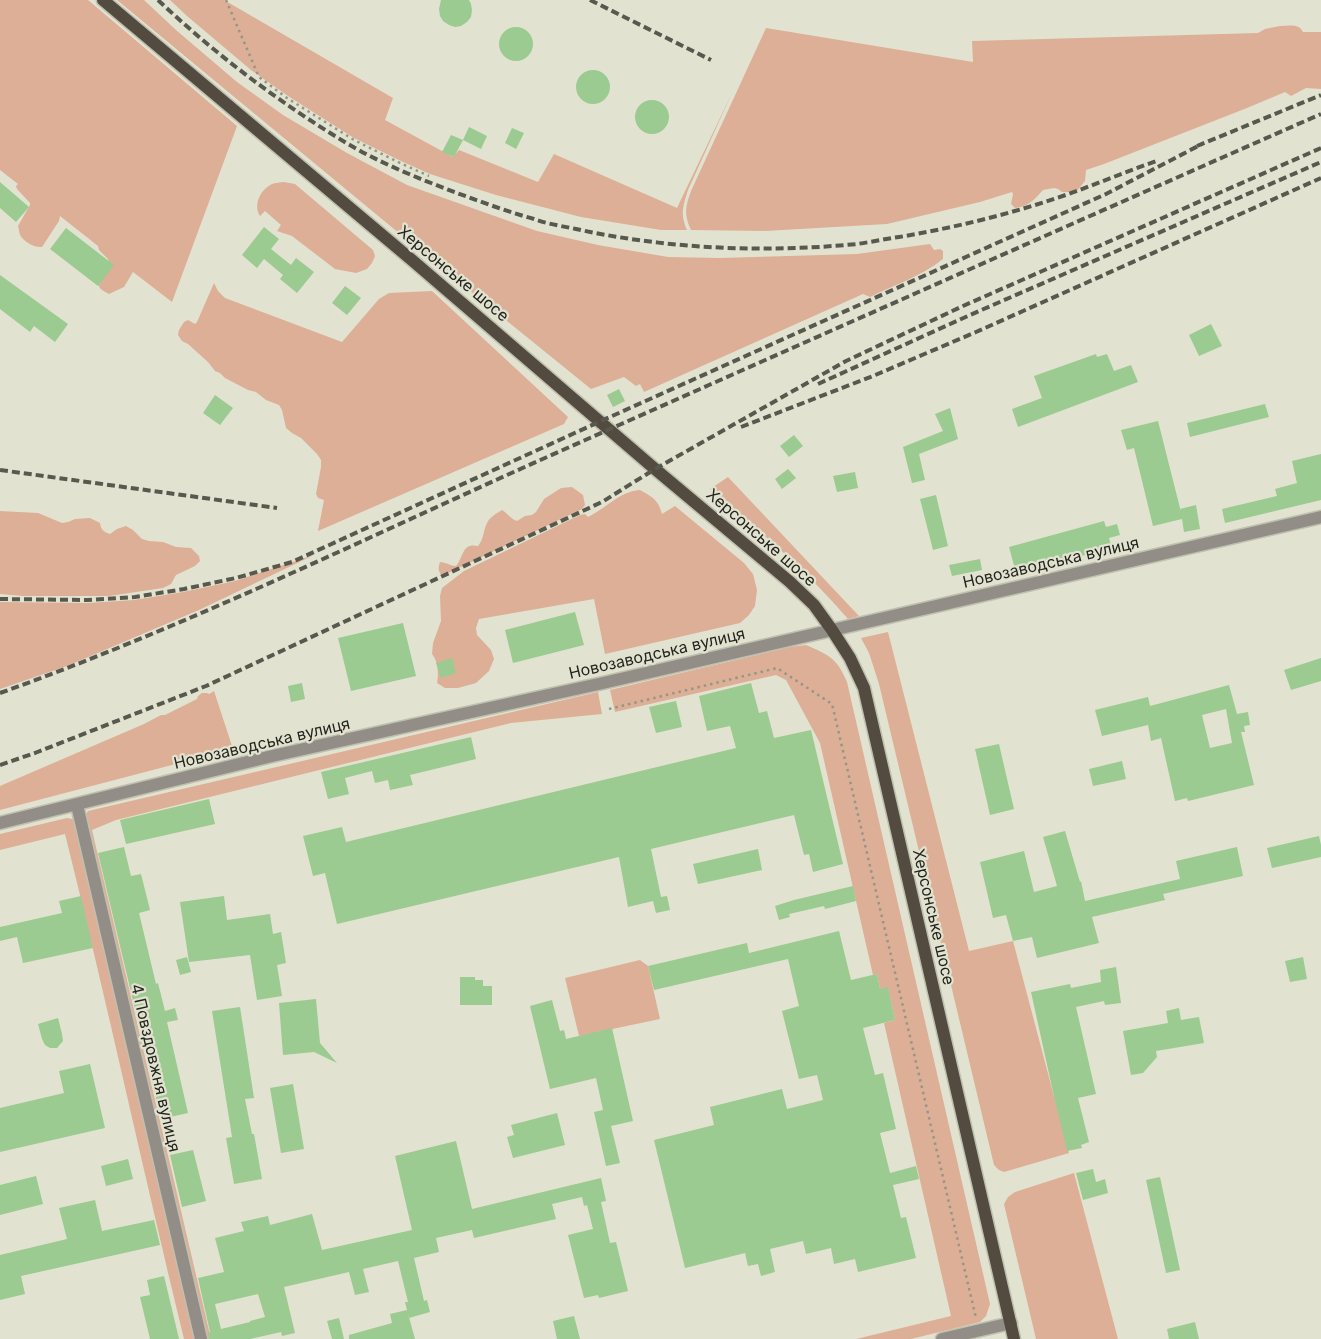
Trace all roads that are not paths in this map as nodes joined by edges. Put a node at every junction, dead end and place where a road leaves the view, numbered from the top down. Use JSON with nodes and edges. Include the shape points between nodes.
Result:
{"nodes":[{"id":1,"x":103,"y":0,"type":"edge"},
{"id":2,"x":1321,"y":517,"type":"edge"},
{"id":3,"x":832,"y":630,"type":"junction"},
{"id":4,"x":77,"y":805,"type":"junction"},
{"id":5,"x":0,"y":823,"type":"edge"},
{"id":6,"x":1010,"y":1323,"type":"junction"},
{"id":7,"x":201,"y":1339,"type":"edge"},
{"id":8,"x":942,"y":1339,"type":"edge"},
{"id":9,"x":1014,"y":1339,"type":"edge"}],
"edges":[{"from":1,"to":3,"type":"main road","name":"Херсонське шосе","via":[[790,582]]},
{"from":2,"to":3,"type":"street","name":"Новозаводська вулиця"},
{"from":3,"to":4,"type":"street","name":"Новозаводська вулиця","via":[[272,756]]},
{"from":3,"to":6,"type":"main road","name":"Херсонське шосе","via":[[864,688]]},
{"from":4,"to":5,"type":"street","name":"Новозаводська вулиця"},
{"from":4,"to":7,"type":"street","name":"4 Повздовжня вулиця"},
{"from":6,"to":8,"type":"street"},
{"from":6,"to":9,"type":"main road","name":"Херсонське шосе"}]}
